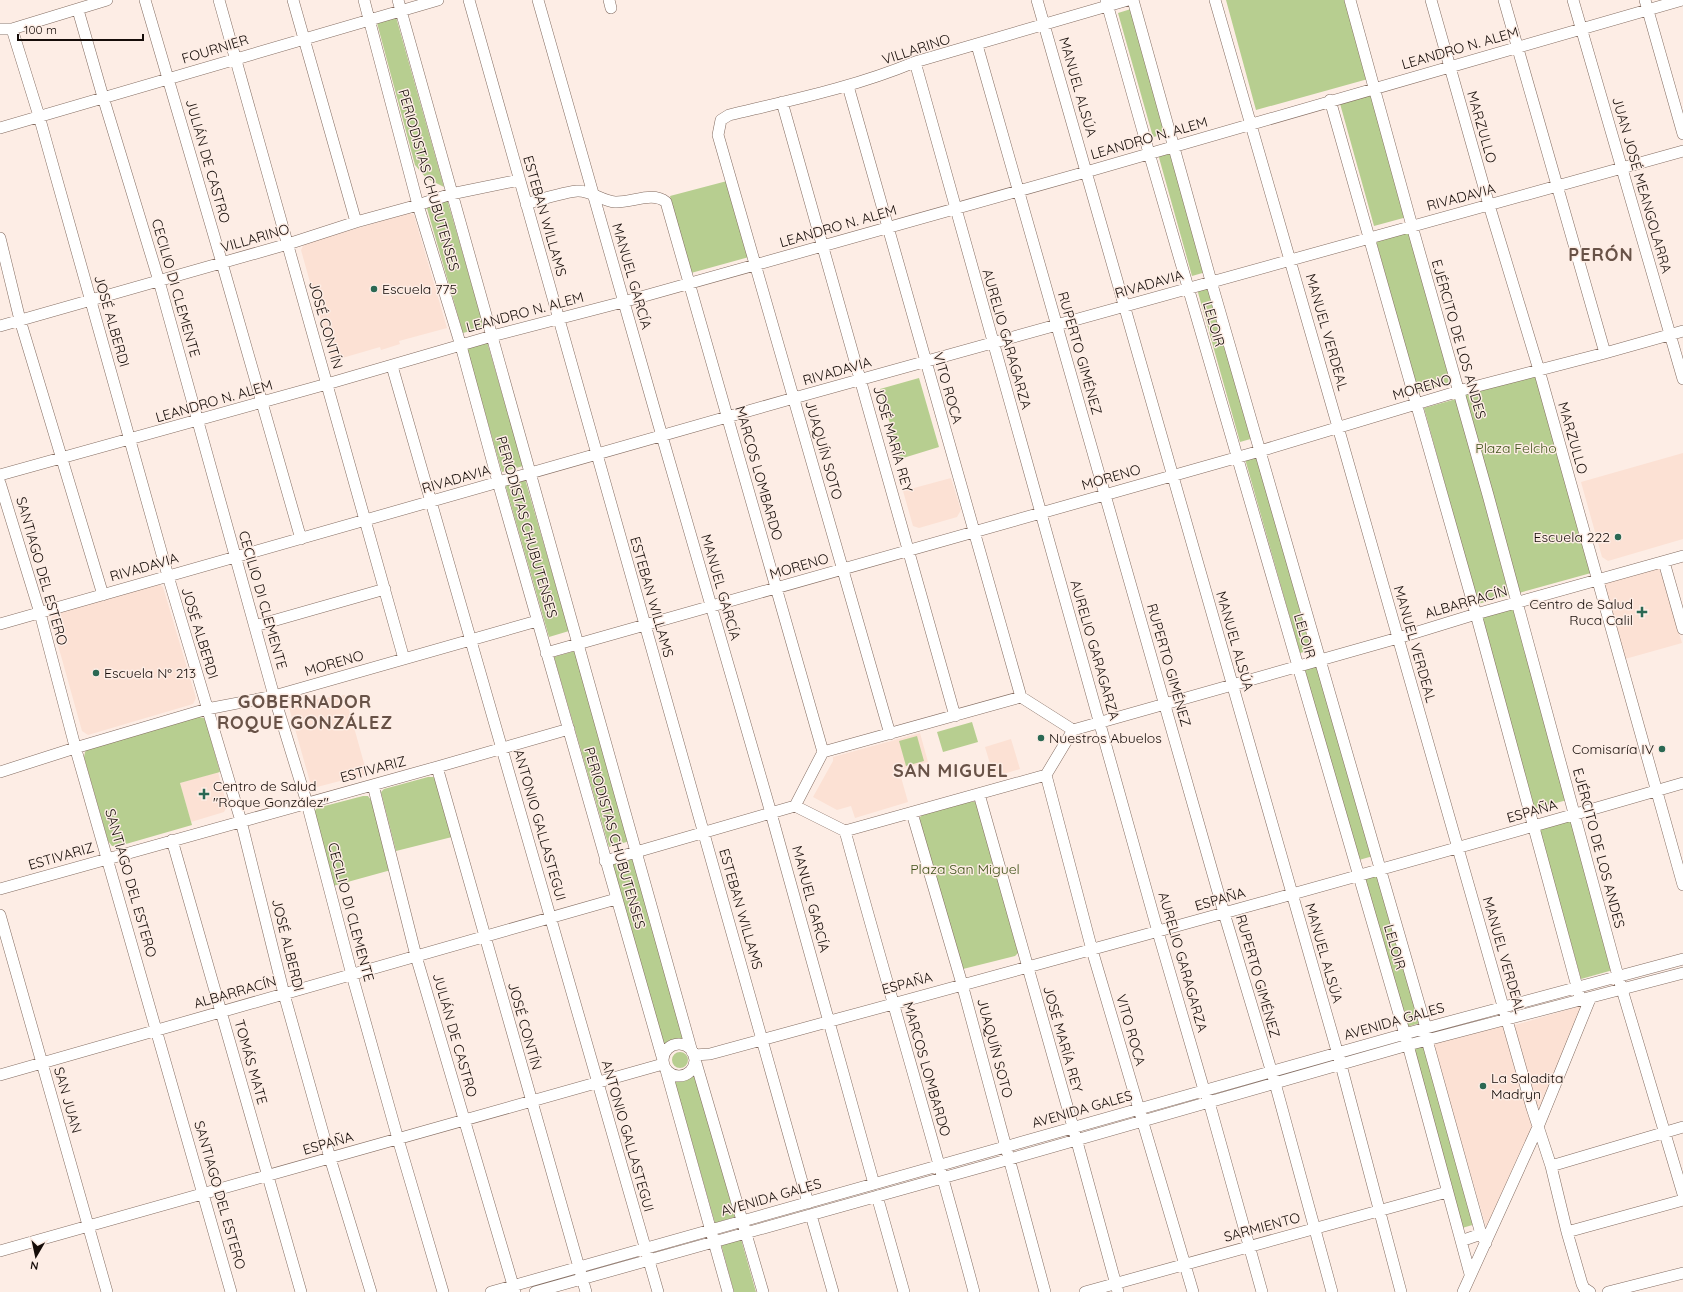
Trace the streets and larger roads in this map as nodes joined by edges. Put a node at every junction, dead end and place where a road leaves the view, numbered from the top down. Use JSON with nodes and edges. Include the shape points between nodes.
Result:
{"nodes":[{"id":1,"x":107,"y":0,"type":"edge"},
{"id":2,"x":145,"y":0,"type":"edge"},
{"id":3,"x":219,"y":0,"type":"edge"},
{"id":4,"x":293,"y":0,"type":"edge"},
{"id":5,"x":364,"y":0,"type":"edge"},
{"id":6,"x":438,"y":0,"type":"edge"},
{"id":7,"x":469,"y":0,"type":"edge"},
{"id":8,"x":538,"y":0,"type":"edge"},
{"id":9,"x":1037,"y":0,"type":"edge"},
{"id":10,"x":1128,"y":0,"type":"edge"},
{"id":11,"x":1133,"y":0,"type":"edge"},
{"id":12,"x":1215,"y":0,"type":"edge"},
{"id":13,"x":1350,"y":0,"type":"edge"},
{"id":14,"x":1431,"y":0,"type":"edge"},
{"id":15,"x":1504,"y":0,"type":"edge"},
{"id":16,"x":1573,"y":0,"type":"edge"},
{"id":17,"x":1682,"y":0,"type":"edge"},
{"id":18,"x":1107,"y":3,"type":"edge"},
{"id":19,"x":399,"y":5,"type":"edge"},
{"id":20,"x":1646,"y":5,"type":"edge"},
{"id":21,"x":78,"y":10,"type":"junction"},
{"id":22,"x":370,"y":20,"type":"junction"},
{"id":23,"x":1044,"y":26,"type":"junction"},
{"id":24,"x":0,"y":29,"type":"edge"},
{"id":25,"x":12,"y":29,"type":"junction"},
{"id":26,"x":1581,"y":29,"type":"junction"},
{"id":27,"x":304,"y":38,"type":"junction"},
{"id":28,"x":977,"y":45,"type":"junction"},
{"id":29,"x":1518,"y":47,"type":"junction"},
{"id":30,"x":234,"y":59,"type":"junction"},
{"id":31,"x":915,"y":62,"type":"junction"},
{"id":32,"x":1449,"y":66,"type":"junction"},
{"id":33,"x":168,"y":79,"type":"junction"},
{"id":34,"x":848,"y":86,"type":"junction"},
{"id":35,"x":1374,"y":88,"type":"junction"},
{"id":36,"x":103,"y":97,"type":"junction"},
{"id":37,"x":1330,"y":100,"type":"junction"},
{"id":38,"x":782,"y":102,"type":"junction"},
{"id":39,"x":39,"y":116,"type":"junction"},
{"id":40,"x":1250,"y":125,"type":"junction"},
{"id":41,"x":0,"y":128,"type":"edge"},
{"id":42,"x":719,"y":128,"type":"joint"},
{"id":43,"x":1683,"y":134,"type":"edge"},
{"id":44,"x":1174,"y":147,"type":"junction"},
{"id":45,"x":1683,"y":151,"type":"edge"},
{"id":46,"x":1149,"y":153,"type":"junction"},
{"id":47,"x":1622,"y":168,"type":"junction"},
{"id":48,"x":1086,"y":172,"type":"junction"},
{"id":49,"x":519,"y":180,"type":"junction"},
{"id":50,"x":1556,"y":186,"type":"junction"},
{"id":51,"x":1019,"y":191,"type":"junction"},
{"id":52,"x":451,"y":194,"type":"junction"},
{"id":53,"x":593,"y":194,"type":"junction"},
{"id":54,"x":526,"y":204,"type":"junction"},
{"id":55,"x":418,"y":205,"type":"junction"},
{"id":56,"x":1489,"y":205,"type":"junction"},
{"id":57,"x":955,"y":209,"type":"junction"},
{"id":58,"x":356,"y":222,"type":"junction"},
{"id":59,"x":1412,"y":226,"type":"junction"},
{"id":60,"x":887,"y":228,"type":"junction"},
{"id":61,"x":0,"y":238,"type":"edge"},
{"id":62,"x":1368,"y":238,"type":"junction"},
{"id":63,"x":288,"y":244,"type":"junction"},
{"id":64,"x":823,"y":246,"type":"junction"},
{"id":65,"x":1290,"y":260,"type":"junction"},
{"id":66,"x":222,"y":263,"type":"junction"},
{"id":67,"x":756,"y":264,"type":"junction"},
{"id":68,"x":159,"y":281,"type":"junction"},
{"id":69,"x":1211,"y":282,"type":"junction"},
{"id":70,"x":689,"y":283,"type":"junction"},
{"id":71,"x":1188,"y":288,"type":"junction"},
{"id":72,"x":90,"y":300,"type":"junction"},
{"id":73,"x":623,"y":302,"type":"junction"},
{"id":74,"x":1124,"y":306,"type":"junction"},
{"id":75,"x":558,"y":319,"type":"junction"},
{"id":76,"x":20,"y":320,"type":"junction"},
{"id":77,"x":1057,"y":325,"type":"junction"},
{"id":78,"x":0,"y":326,"type":"edge"},
{"id":79,"x":1683,"y":331,"type":"edge"},
{"id":80,"x":1670,"y":335,"type":"junction"},
{"id":81,"x":492,"y":336,"type":"junction"},
{"id":82,"x":993,"y":343,"type":"junction"},
{"id":83,"x":461,"y":346,"type":"junction"},
{"id":84,"x":1604,"y":354,"type":"junction"},
{"id":85,"x":925,"y":362,"type":"junction"},
{"id":86,"x":392,"y":366,"type":"junction"},
{"id":87,"x":1538,"y":370,"type":"junction"},
{"id":88,"x":1683,"y":379,"type":"edge"},
{"id":89,"x":860,"y":380,"type":"junction"},
{"id":90,"x":327,"y":384,"type":"junction"},
{"id":91,"x":1458,"y":392,"type":"junction"},
{"id":92,"x":794,"y":398,"type":"junction"},
{"id":93,"x":262,"y":402,"type":"junction"},
{"id":94,"x":1416,"y":404,"type":"junction"},
{"id":95,"x":727,"y":417,"type":"junction"},
{"id":96,"x":198,"y":420,"type":"junction"},
{"id":97,"x":1338,"y":427,"type":"junction"},
{"id":98,"x":662,"y":436,"type":"junction"},
{"id":99,"x":130,"y":440,"type":"junction"},
{"id":100,"x":1260,"y":451,"type":"junction"},
{"id":101,"x":597,"y":455,"type":"junction"},
{"id":102,"x":1237,"y":457,"type":"junction"},
{"id":103,"x":62,"y":458,"type":"junction"},
{"id":104,"x":530,"y":473,"type":"junction"},
{"id":105,"x":0,"y":475,"type":"edge"},
{"id":106,"x":1172,"y":476,"type":"junction"},
{"id":107,"x":498,"y":482,"type":"junction"},
{"id":108,"x":0,"y":483,"type":"edge"},
{"id":109,"x":1105,"y":495,"type":"junction"},
{"id":110,"x":431,"y":502,"type":"junction"},
{"id":111,"x":1040,"y":513,"type":"junction"},
{"id":112,"x":365,"y":520,"type":"junction"},
{"id":113,"x":973,"y":532,"type":"junction"},
{"id":114,"x":300,"y":538,"type":"junction"},
{"id":115,"x":909,"y":550,"type":"junction"},
{"id":116,"x":1683,"y":556,"type":"edge"},
{"id":117,"x":236,"y":557,"type":"junction"},
{"id":118,"x":1664,"y":562,"type":"junction"},
{"id":119,"x":842,"y":569,"type":"junction"},
{"id":120,"x":168,"y":576,"type":"junction"},
{"id":121,"x":1597,"y":580,"type":"junction"},
{"id":122,"x":776,"y":588,"type":"junction"},
{"id":123,"x":385,"y":589,"type":"junction"},
{"id":124,"x":103,"y":595,"type":"junction"},
{"id":125,"x":1517,"y":603,"type":"junction"},
{"id":126,"x":711,"y":606,"type":"junction"},
{"id":127,"x":40,"y":613,"type":"junction"},
{"id":128,"x":1476,"y":614,"type":"junction"},
{"id":129,"x":537,"y":621,"type":"junction"},
{"id":130,"x":0,"y":624,"type":"edge"},
{"id":131,"x":645,"y":625,"type":"junction"},
{"id":132,"x":255,"y":626,"type":"junction"},
{"id":133,"x":1683,"y":629,"type":"edge"},
{"id":134,"x":1398,"y":638,"type":"junction"},
{"id":135,"x":470,"y":640,"type":"junction"},
{"id":136,"x":578,"y":644,"type":"junction"},
{"id":137,"x":546,"y":653,"type":"junction"},
{"id":138,"x":404,"y":659,"type":"junction"},
{"id":139,"x":1320,"y":659,"type":"junction"},
{"id":140,"x":1298,"y":666,"type":"junction"},
{"id":141,"x":1232,"y":684,"type":"junction"},
{"id":142,"x":274,"y":696,"type":"junction"},
{"id":143,"x":1021,"y":698,"type":"junction"},
{"id":144,"x":1164,"y":703,"type":"junction"},
{"id":145,"x":207,"y":710,"type":"junction"},
{"id":146,"x":954,"y":716,"type":"junction"},
{"id":147,"x":1100,"y":722,"type":"junction"},
{"id":148,"x":569,"y":729,"type":"junction"},
{"id":149,"x":1073,"y":730,"type":"junction"},
{"id":150,"x":890,"y":734,"type":"junction"},
{"id":151,"x":76,"y":748,"type":"junction"},
{"id":152,"x":502,"y":748,"type":"junction"},
{"id":153,"x":823,"y":752,"type":"junction"},
{"id":154,"x":437,"y":767,"type":"junction"},
{"id":155,"x":0,"y":772,"type":"edge"},
{"id":156,"x":1046,"y":775,"type":"junction"},
{"id":157,"x":1683,"y":783,"type":"edge"},
{"id":158,"x":373,"y":785,"type":"junction"},
{"id":159,"x":1656,"y":791,"type":"junction"},
{"id":160,"x":979,"y":794,"type":"junction"},
{"id":161,"x":307,"y":803,"type":"junction"},
{"id":162,"x":795,"y":806,"type":"junction"},
{"id":163,"x":771,"y":813,"type":"junction"},
{"id":164,"x":912,"y":813,"type":"junction"},
{"id":165,"x":1574,"y":814,"type":"junction"},
{"id":166,"x":241,"y":821,"type":"junction"},
{"id":167,"x":1532,"y":826,"type":"junction"},
{"id":168,"x":845,"y":831,"type":"junction"},
{"id":169,"x":704,"y":833,"type":"junction"},
{"id":170,"x":172,"y":840,"type":"junction"},
{"id":171,"x":1457,"y":847,"type":"junction"},
{"id":172,"x":637,"y":853,"type":"junction"},
{"id":173,"x":108,"y":858,"type":"junction"},
{"id":174,"x":606,"y":861,"type":"junction"},
{"id":175,"x":1381,"y":869,"type":"junction"},
{"id":176,"x":1358,"y":875,"type":"junction"},
{"id":177,"x":1683,"y":885,"type":"edge"},
{"id":178,"x":0,"y":889,"type":"edge"},
{"id":179,"x":1291,"y":894,"type":"junction"},
{"id":180,"x":616,"y":899,"type":"junction"},
{"id":181,"x":1224,"y":913,"type":"junction"},
{"id":182,"x":0,"y":915,"type":"edge"},
{"id":183,"x":550,"y":918,"type":"junction"},
{"id":184,"x":1158,"y":932,"type":"junction"},
{"id":185,"x":484,"y":937,"type":"junction"},
{"id":186,"x":1092,"y":950,"type":"junction"},
{"id":187,"x":416,"y":956,"type":"junction"},
{"id":188,"x":1683,"y":959,"type":"edge"},
{"id":189,"x":1027,"y":967,"type":"junction"},
{"id":190,"x":1683,"y":973,"type":"edge"},
{"id":191,"x":352,"y":975,"type":"junction"},
{"id":192,"x":1618,"y":976,"type":"junction"},
{"id":193,"x":962,"y":984,"type":"junction"},
{"id":194,"x":1577,"y":987,"type":"junction"},
{"id":195,"x":1623,"y":990,"type":"junction"},
{"id":196,"x":284,"y":994,"type":"junction"},
{"id":197,"x":1585,"y":1000,"type":"junction"},
{"id":198,"x":892,"y":1003,"type":"junction"},
{"id":199,"x":1503,"y":1008,"type":"junction"},
{"id":200,"x":221,"y":1011,"type":"junction"},
{"id":201,"x":828,"y":1020,"type":"junction"},
{"id":202,"x":1506,"y":1020,"type":"junction"},
{"id":203,"x":1426,"y":1028,"type":"junction"},
{"id":204,"x":157,"y":1030,"type":"junction"},
{"id":205,"x":1404,"y":1034,"type":"junction"},
{"id":206,"x":762,"y":1040,"type":"junction"},
{"id":207,"x":1427,"y":1040,"type":"junction"},
{"id":208,"x":1408,"y":1046,"type":"junction"},
{"id":209,"x":1337,"y":1053,"type":"junction"},
{"id":210,"x":693,"y":1055,"type":"junction"},
{"id":211,"x":42,"y":1063,"type":"junction"},
{"id":212,"x":664,"y":1065,"type":"junction"},
{"id":213,"x":1341,"y":1065,"type":"junction"},
{"id":214,"x":1271,"y":1072,"type":"junction"},
{"id":215,"x":0,"y":1075,"type":"edge"},
{"id":216,"x":598,"y":1082,"type":"junction"},
{"id":217,"x":1275,"y":1083,"type":"junction"},
{"id":218,"x":1204,"y":1090,"type":"junction"},
{"id":219,"x":531,"y":1101,"type":"junction"},
{"id":220,"x":1209,"y":1102,"type":"junction"},
{"id":221,"x":1138,"y":1109,"type":"junction"},
{"id":222,"x":463,"y":1120,"type":"junction"},
{"id":223,"x":1143,"y":1121,"type":"junction"},
{"id":224,"x":1073,"y":1127,"type":"junction"},
{"id":225,"x":1538,"y":1127,"type":"junction"},
{"id":226,"x":1683,"y":1127,"type":"edge"},
{"id":227,"x":1665,"y":1132,"type":"junction"},
{"id":228,"x":398,"y":1139,"type":"junction"},
{"id":229,"x":1077,"y":1140,"type":"junction"},
{"id":230,"x":1006,"y":1147,"type":"junction"},
{"id":231,"x":330,"y":1158,"type":"junction"},
{"id":232,"x":1010,"y":1159,"type":"junction"},
{"id":233,"x":939,"y":1165,"type":"junction"},
{"id":234,"x":1551,"y":1166,"type":"junction"},
{"id":235,"x":268,"y":1176,"type":"junction"},
{"id":236,"x":944,"y":1178,"type":"junction"},
{"id":237,"x":874,"y":1184,"type":"junction"},
{"id":238,"x":1447,"y":1192,"type":"junction"},
{"id":239,"x":204,"y":1194,"type":"junction"},
{"id":240,"x":1683,"y":1194,"type":"edge"},
{"id":241,"x":877,"y":1196,"type":"junction"},
{"id":242,"x":1683,"y":1200,"type":"edge"},
{"id":243,"x":808,"y":1203,"type":"junction"},
{"id":244,"x":1379,"y":1211,"type":"junction"},
{"id":245,"x":811,"y":1215,"type":"junction"},
{"id":246,"x":742,"y":1220,"type":"junction"},
{"id":247,"x":88,"y":1226,"type":"junction"},
{"id":248,"x":1314,"y":1228,"type":"junction"},
{"id":249,"x":712,"y":1230,"type":"junction"},
{"id":250,"x":1567,"y":1232,"type":"junction"},
{"id":251,"x":746,"y":1233,"type":"junction"},
{"id":252,"x":1483,"y":1238,"type":"junction"},
{"id":253,"x":1461,"y":1240,"type":"junction"},
{"id":254,"x":715,"y":1241,"type":"junction"},
{"id":255,"x":1249,"y":1246,"type":"junction"},
{"id":256,"x":644,"y":1248,"type":"junction"},
{"id":257,"x":0,"y":1251,"type":"edge"},
{"id":258,"x":650,"y":1259,"type":"junction"},
{"id":259,"x":1185,"y":1264,"type":"junction"},
{"id":260,"x":579,"y":1267,"type":"junction"},
{"id":261,"x":1683,"y":1273,"type":"edge"},
{"id":262,"x":1470,"y":1274,"type":"junction"},
{"id":263,"x":583,"y":1279,"type":"junction"},
{"id":264,"x":1116,"y":1288,"type":"edge"},
{"id":265,"x":514,"y":1289,"type":"edge"},
{"id":266,"x":107,"y":1292,"type":"edge"},
{"id":267,"x":231,"y":1292,"type":"edge"},
{"id":268,"x":301,"y":1292,"type":"edge"},
{"id":269,"x":371,"y":1292,"type":"edge"},
{"id":270,"x":443,"y":1292,"type":"edge"},
{"id":271,"x":491,"y":1292,"type":"edge"},
{"id":272,"x":535,"y":1292,"type":"edge"},
{"id":273,"x":586,"y":1292,"type":"edge"},
{"id":274,"x":658,"y":1292,"type":"edge"},
{"id":275,"x":728,"y":1292,"type":"edge"},
{"id":276,"x":762,"y":1292,"type":"edge"},
{"id":277,"x":833,"y":1292,"type":"edge"},
{"id":278,"x":904,"y":1292,"type":"edge"},
{"id":279,"x":974,"y":1292,"type":"edge"},
{"id":280,"x":1046,"y":1292,"type":"edge"},
{"id":281,"x":1085,"y":1292,"type":"edge"},
{"id":282,"x":1193,"y":1292,"type":"edge"},
{"id":283,"x":1262,"y":1292,"type":"edge"},
{"id":284,"x":1332,"y":1292,"type":"edge"},
{"id":285,"x":1401,"y":1292,"type":"edge"},
{"id":286,"x":1463,"y":1292,"type":"edge"},
{"id":287,"x":1590,"y":1292,"type":"edge"},
{"id":288,"x":1608,"y":1292,"type":"edge"}],
"edges":[{"from":1,"to":21,"type":"street"},
{"from":2,"to":33,"type":"street","name":"JULIÁN DE CASTRO"},
{"from":3,"to":30,"type":"street","name":"JOSÉ CONTÍN"},
{"from":4,"to":27,"type":"street"},
{"from":5,"to":22,"type":"street","name":"PERIODISTAS CHUBUTENSES"},
{"from":6,"to":19,"type":"street","name":"FOURNIER"},
{"from":7,"to":49,"type":"street","name":"ESTEBAN WILLAMS"},
{"from":8,"to":53,"type":"street","name":"MANUEL GARCÍA"},
{"from":9,"to":23,"type":"street","name":"MANUEL ALSÚA"},
{"from":10,"to":18,"type":"street","name":"VILLARINO"},
{"from":11,"to":44,"type":"street","name":"LELOIR"},
{"from":12,"to":40,"type":"street","name":"MANUEL VERDEAL"},
{"from":13,"to":35,"type":"street","name":"EJÉRCITO DE LOS ANDES"},
{"from":14,"to":32,"type":"street","name":"MARZULLO"},
{"from":15,"to":29,"type":"street"},
{"from":16,"to":26,"type":"street","name":"JUAN JOSÉ MEANGOLARRA"},
{"from":17,"to":20,"type":"street","name":"LEANDRO N. ALEM"},
{"from":18,"to":23,"type":"street","name":"VILLARINO"},
{"from":18,"to":46,"type":"street","name":"LELOIR"},
{"from":19,"to":22,"type":"street","name":"FOURNIER"},
{"from":19,"to":52,"type":"street","name":"PERIODISTAS CHUBUTENSES"},
{"from":20,"to":26,"type":"street","name":"LEANDRO N. ALEM"},
{"from":20,"to":43,"type":"street"},
{"from":21,"to":25,"type":"street"},
{"from":21,"to":36,"type":"street","name":"CECILIO DI CLEMENTE"},
{"from":22,"to":27,"type":"street","name":"FOURNIER"},
{"from":22,"to":55,"type":"street","name":"PERIODISTAS CHUBUTENSES"},
{"from":23,"to":28,"type":"street","name":"VILLARINO"},
{"from":23,"to":48,"type":"street","name":"MANUEL ALSÚA"},
{"from":24,"to":25,"type":"street"},
{"from":25,"to":39,"type":"street","name":"JOSÉ ALBERDI"},
{"from":26,"to":29,"type":"street","name":"LEANDRO N. ALEM"},
{"from":26,"to":47,"type":"street","name":"JUAN JOSÉ MEANGOLARRA"},
{"from":27,"to":30,"type":"street","name":"FOURNIER"},
{"from":27,"to":58,"type":"street"},
{"from":28,"to":31,"type":"street","name":"VILLARINO"},
{"from":28,"to":51,"type":"street","name":"RUPERTO GIMÉNEZ"},
{"from":29,"to":32,"type":"street","name":"LEANDRO N. ALEM"},
{"from":29,"to":50,"type":"street"},
{"from":30,"to":33,"type":"street","name":"FOURNIER"},
{"from":30,"to":63,"type":"street","name":"JOSÉ CONTÍN"},
{"from":31,"to":34,"type":"street","name":"VILLARINO","via":[[882,76]]},
{"from":31,"to":57,"type":"street","name":"AURELIO GARAGARZA"},
{"from":32,"to":35,"type":"street","name":"LEANDRO N. ALEM"},
{"from":32,"to":56,"type":"street","name":"MARZULLO"},
{"from":33,"to":36,"type":"street","name":"FOURNIER"},
{"from":33,"to":66,"type":"street","name":"JULIÁN DE CASTRO"},
{"from":34,"to":38,"type":"street","name":"VILLARINO"},
{"from":34,"to":60,"type":"street","name":"VITO ROCA"},
{"from":35,"to":37,"type":"street","name":"LEANDRO N. ALEM"},
{"from":35,"to":59,"type":"street","name":"EJÉRCITO DE LOS ANDES"},
{"from":36,"to":39,"type":"street","name":"FOURNIER"},
{"from":36,"to":68,"type":"street","name":"CECILIO DI CLEMENTE"},
{"from":37,"to":40,"type":"street","name":"LEANDRO N. ALEM"},
{"from":37,"to":62,"type":"street"},
{"from":38,"to":42,"type":"street","name":"VILLARINO","via":[[729,115],[721,120]]},
{"from":38,"to":64,"type":"street","name":"JOSÉ MARÍA REY"},
{"from":39,"to":41,"type":"street","name":"FOURNIER"},
{"from":39,"to":72,"type":"street","name":"JOSÉ ALBERDI"},
{"from":40,"to":44,"type":"street","name":"LEANDRO N. ALEM"},
{"from":40,"to":65,"type":"street","name":"MANUEL VERDEAL"},
{"from":42,"to":67,"type":"street","name":"JUAQUÍN SOTO","via":[[718,136]]},
{"from":44,"to":46,"type":"street","name":"LEANDRO N. ALEM"},
{"from":44,"to":69,"type":"street","name":"LELOIR"},
{"from":45,"to":47,"type":"street","name":"RIVADAVIA"},
{"from":46,"to":48,"type":"street","name":"LEANDRO N. ALEM"},
{"from":46,"to":71,"type":"street","name":"LELOIR"},
{"from":47,"to":50,"type":"street","name":"RIVADAVIA"},
{"from":47,"to":80,"type":"street","name":"JUAN JOSÉ MEANGOLARRA"},
{"from":48,"to":51,"type":"street","name":"LEANDRO N. ALEM"},
{"from":48,"to":74,"type":"street","name":"MANUEL ALSÚA"},
{"from":49,"to":52,"type":"street","name":"VILLARINO"},
{"from":49,"to":54,"type":"street","name":"ESTEBAN WILLAMS"},
{"from":50,"to":56,"type":"street","name":"RIVADAVIA"},
{"from":50,"to":84,"type":"street"},
{"from":51,"to":57,"type":"street","name":"LEANDRO N. ALEM"},
{"from":51,"to":77,"type":"street","name":"RUPERTO GIMÉNEZ"},
{"from":52,"to":55,"type":"street","name":"VILLARINO"},
{"from":52,"to":81,"type":"street","name":"PERIODISTAS CHUBUTENSES"},
{"from":53,"to":54,"type":"street","via":[[569,192]]},
{"from":53,"to":70,"type":"street","name":"MARCOS LOMBARDO","via":[[614,202],[662,198],[666,202]]},
{"from":53,"to":73,"type":"street","name":"MANUEL GARCÍA"},
{"from":54,"to":75,"type":"street","name":"ESTEBAN WILLAMS"},
{"from":55,"to":58,"type":"street","name":"VILLARINO"},
{"from":55,"to":83,"type":"street","name":"PERIODISTAS CHUBUTENSES"},
{"from":56,"to":59,"type":"street","name":"RIVADAVIA"},
{"from":56,"to":87,"type":"street","name":"MARZULLO"},
{"from":57,"to":60,"type":"street","name":"LEANDRO N. ALEM"},
{"from":57,"to":82,"type":"street","name":"AURELIO GARAGARZA"},
{"from":58,"to":63,"type":"street","name":"VILLARINO"},
{"from":59,"to":62,"type":"street","name":"RIVADAVIA"},
{"from":59,"to":91,"type":"street","name":"EJÉRCITO DE LOS ANDES"},
{"from":60,"to":64,"type":"street","name":"LEANDRO N. ALEM"},
{"from":60,"to":85,"type":"street","name":"VITO ROCA"},
{"from":61,"to":76,"type":"street"},
{"from":62,"to":65,"type":"street","name":"RIVADAVIA"},
{"from":62,"to":94,"type":"street"},
{"from":63,"to":66,"type":"street","name":"VILLARINO"},
{"from":63,"to":90,"type":"street","name":"JOSÉ CONTÍN"},
{"from":64,"to":67,"type":"street","name":"LEANDRO N. ALEM"},
{"from":64,"to":89,"type":"street","name":"JOSÉ MARÍA REY"},
{"from":65,"to":69,"type":"street","name":"RIVADAVIA"},
{"from":65,"to":97,"type":"street","name":"MANUEL VERDEAL"},
{"from":66,"to":68,"type":"street","name":"VILLARINO"},
{"from":66,"to":93,"type":"street","name":"JULIÁN DE CASTRO"},
{"from":67,"to":70,"type":"street","name":"LEANDRO N. ALEM"},
{"from":67,"to":92,"type":"street","name":"JUAQUÍN SOTO"},
{"from":68,"to":72,"type":"street","name":"VILLARINO"},
{"from":68,"to":96,"type":"street","name":"CECILIO DI CLEMENTE"},
{"from":69,"to":71,"type":"street","name":"RIVADAVIA"},
{"from":69,"to":100,"type":"street","name":"LELOIR"},
{"from":70,"to":73,"type":"street","name":"LEANDRO N. ALEM"},
{"from":70,"to":95,"type":"street","name":"MARCOS LOMBARDO"},
{"from":71,"to":74,"type":"street","name":"RIVADAVIA"},
{"from":71,"to":102,"type":"street","name":"LELOIR"},
{"from":72,"to":76,"type":"street","name":"VILLARINO"},
{"from":72,"to":99,"type":"street","name":"JOSÉ ALBERDI"},
{"from":73,"to":75,"type":"street","name":"LEANDRO N. ALEM"},
{"from":73,"to":98,"type":"street","name":"MANUEL GARCÍA"},
{"from":74,"to":77,"type":"street","name":"RIVADAVIA"},
{"from":74,"to":106,"type":"street","name":"MANUEL ALSÚA"},
{"from":75,"to":81,"type":"street","name":"LEANDRO N. ALEM"},
{"from":75,"to":101,"type":"street","name":"ESTEBAN WILLAMS"},
{"from":76,"to":78,"type":"street","name":"VILLARINO"},
{"from":76,"to":103,"type":"street"},
{"from":77,"to":82,"type":"street","name":"RIVADAVIA"},
{"from":77,"to":109,"type":"street","name":"RUPERTO GIMÉNEZ"},
{"from":79,"to":80,"type":"street","name":"MORENO"},
{"from":80,"to":84,"type":"street","name":"MORENO"},
{"from":80,"to":88,"type":"street","name":"JUAN JOSÉ MEANGOLARRA"},
{"from":81,"to":83,"type":"street","name":"LEANDRO N. ALEM"},
{"from":81,"to":104,"type":"street","name":"PERIODISTAS CHUBUTENSES"},
{"from":82,"to":85,"type":"street","name":"RIVADAVIA"},
{"from":82,"to":111,"type":"street","name":"AURELIO GARAGARZA"},
{"from":83,"to":86,"type":"street","name":"LEANDRO N. ALEM"},
{"from":83,"to":107,"type":"street","name":"PERIODISTAS CHUBUTENSES"},
{"from":84,"to":87,"type":"street","name":"MORENO"},
{"from":85,"to":89,"type":"street","name":"RIVADAVIA"},
{"from":85,"to":113,"type":"street","name":"VITO ROCA"},
{"from":86,"to":90,"type":"street","name":"LEANDRO N. ALEM"},
{"from":86,"to":110,"type":"street","name":"ANTONIO GALLASTEGUI"},
{"from":87,"to":91,"type":"street","name":"MORENO"},
{"from":87,"to":121,"type":"street","name":"MARZULLO"},
{"from":89,"to":92,"type":"street","name":"RIVADAVIA"},
{"from":89,"to":115,"type":"street","name":"JOSÉ MARÍA REY"},
{"from":90,"to":93,"type":"street","name":"LEANDRO N. ALEM"},
{"from":90,"to":112,"type":"street","name":"JOSÉ CONTÍN"},
{"from":91,"to":94,"type":"street","name":"MORENO"},
{"from":91,"to":125,"type":"street","name":"EJÉRCITO DE LOS ANDES"},
{"from":92,"to":95,"type":"street","name":"RIVADAVIA"},
{"from":92,"to":119,"type":"street","name":"JUAQUÍN SOTO"},
{"from":93,"to":96,"type":"street","name":"LEANDRO N. ALEM"},
{"from":93,"to":114,"type":"street","name":"JULIÁN DE CASTRO"},
{"from":94,"to":97,"type":"street","name":"MORENO"},
{"from":94,"to":128,"type":"street"},
{"from":95,"to":98,"type":"street","name":"RIVADAVIA"},
{"from":95,"to":122,"type":"street","name":"MARCOS LOMBARDO"},
{"from":96,"to":99,"type":"street","name":"LEANDRO N. ALEM"},
{"from":96,"to":117,"type":"street","name":"CECILIO DI CLEMENTE"},
{"from":97,"to":100,"type":"street","name":"MORENO"},
{"from":97,"to":134,"type":"street","name":"MANUEL VERDEAL"},
{"from":98,"to":101,"type":"street","name":"RIVADAVIA"},
{"from":98,"to":126,"type":"street","name":"MANUEL GARCÍA"},
{"from":99,"to":103,"type":"street","name":"LEANDRO N. ALEM"},
{"from":99,"to":120,"type":"street","name":"JOSÉ ALBERDI"},
{"from":100,"to":102,"type":"street","name":"MORENO"},
{"from":100,"to":139,"type":"street","name":"LELOIR"},
{"from":101,"to":104,"type":"street","name":"RIVADAVIA"},
{"from":101,"to":131,"type":"street","name":"ESTEBAN WILLAMS"},
{"from":102,"to":106,"type":"street","name":"MORENO"},
{"from":102,"to":140,"type":"street","name":"LELOIR"},
{"from":103,"to":105,"type":"street","name":"LEANDRO N. ALEM"},
{"from":103,"to":124,"type":"street"},
{"from":104,"to":107,"type":"street","name":"RIVADAVIA"},
{"from":104,"to":136,"type":"street","name":"PERIODISTAS CHUBUTENSES"},
{"from":106,"to":109,"type":"street","name":"MORENO"},
{"from":106,"to":141,"type":"street","name":"MANUEL ALSÚA"},
{"from":107,"to":110,"type":"street","name":"RIVADAVIA"},
{"from":107,"to":129,"type":"street","name":"PERIODISTAS CHUBUTENSES"},
{"from":108,"to":127,"type":"street","name":"SANTIAGO DEL ESTERO"},
{"from":109,"to":111,"type":"street","name":"MORENO"},
{"from":109,"to":144,"type":"street","name":"RUPERTO GIMÉNEZ"},
{"from":110,"to":112,"type":"street","name":"RIVADAVIA"},
{"from":110,"to":135,"type":"street","name":"ANTONIO GALLASTEGUI"},
{"from":111,"to":113,"type":"street","name":"MORENO"},
{"from":111,"to":147,"type":"street","name":"AURELIO GARAGARZA"},
{"from":112,"to":114,"type":"street","name":"RIVADAVIA"},
{"from":112,"to":123,"type":"street","name":"JOSÉ CONTÍN"},
{"from":113,"to":115,"type":"street","name":"MORENO"},
{"from":113,"to":143,"type":"street","name":"VITO ROCA"},
{"from":114,"to":117,"type":"street","name":"RIVADAVIA"},
{"from":115,"to":119,"type":"street","name":"MORENO"},
{"from":115,"to":146,"type":"street","name":"JOSÉ MARÍA REY"},
{"from":116,"to":118,"type":"street","name":"ALBARRACÍN"},
{"from":117,"to":120,"type":"street","name":"RIVADAVIA"},
{"from":117,"to":132,"type":"street","name":"CECILIO DI CLEMENTE"},
{"from":118,"to":121,"type":"street","name":"ALBARRACÍN"},
{"from":118,"to":133,"type":"street"},
{"from":119,"to":122,"type":"street","name":"MORENO"},
{"from":119,"to":150,"type":"street","name":"JUAQUÍN SOTO"},
{"from":120,"to":124,"type":"street","name":"RIVADAVIA"},
{"from":120,"to":145,"type":"street","name":"JOSÉ ALBERDI"},
{"from":121,"to":125,"type":"street","name":"ALBARRACÍN"},
{"from":121,"to":159,"type":"street","name":"MARZULLO"},
{"from":122,"to":126,"type":"street","name":"MORENO"},
{"from":122,"to":153,"type":"street","name":"MARCOS LOMBARDO"},
{"from":123,"to":132,"type":"street"},
{"from":123,"to":138,"type":"street","name":"JOSÉ CONTÍN"},
{"from":124,"to":127,"type":"street","name":"RIVADAVIA"},
{"from":125,"to":128,"type":"street","name":"ALBARRACÍN"},
{"from":125,"to":165,"type":"street","name":"EJÉRCITO DE LOS ANDES"},
{"from":126,"to":131,"type":"street","name":"MORENO"},
{"from":126,"to":163,"type":"street","name":"MANUEL GARCÍA"},
{"from":127,"to":130,"type":"street","name":"RIVADAVIA"},
{"from":127,"to":151,"type":"street","name":"SANTIAGO DEL ESTERO"},
{"from":128,"to":134,"type":"street","name":"ALBARRACÍN"},
{"from":128,"to":167,"type":"street"},
{"from":129,"to":135,"type":"street","name":"MORENO"},
{"from":129,"to":137,"type":"street","name":"PERIODISTAS CHUBUTENSES"},
{"from":131,"to":136,"type":"street","name":"MORENO"},
{"from":131,"to":169,"type":"street","name":"ESTEBAN WILLAMS"},
{"from":132,"to":142,"type":"street","name":"CECILIO DI CLEMENTE"},
{"from":134,"to":139,"type":"street","name":"ALBARRACÍN"},
{"from":134,"to":171,"type":"street","name":"MANUEL VERDEAL"},
{"from":135,"to":138,"type":"street","name":"MORENO"},
{"from":135,"to":152,"type":"street","name":"ANTONIO GALLASTEGUI"},
{"from":136,"to":137,"type":"street","name":"MORENO"},
{"from":136,"to":172,"type":"street","name":"PERIODISTAS CHUBUTENSES"},
{"from":137,"to":148,"type":"street","name":"PERIODISTAS CHUBUTENSES"},
{"from":138,"to":142,"type":"street","name":"MORENO"},
{"from":139,"to":140,"type":"street","name":"ALBARRACÍN"},
{"from":139,"to":175,"type":"street","name":"LELOIR"},
{"from":140,"to":141,"type":"street","name":"ALBARRACÍN"},
{"from":140,"to":176,"type":"street","name":"LELOIR"},
{"from":141,"to":144,"type":"street","name":"ALBARRACÍN"},
{"from":141,"to":179,"type":"street","name":"MANUEL ALSÚA"},
{"from":142,"to":145,"type":"street","name":"MORENO"},
{"from":142,"to":161,"type":"street","name":"CECILIO DI CLEMENTE"},
{"from":143,"to":146,"type":"street"},
{"from":143,"to":149,"type":"street"},
{"from":144,"to":147,"type":"street","name":"ALBARRACÍN"},
{"from":144,"to":181,"type":"street","name":"RUPERTO GIMÉNEZ"},
{"from":145,"to":151,"type":"street","name":"MORENO"},
{"from":145,"to":166,"type":"street","name":"JOSÉ ALBERDI"},
{"from":146,"to":150,"type":"street"},
{"from":147,"to":149,"type":"street","name":"ALBARRACÍN"},
{"from":147,"to":184,"type":"street","name":"AURELIO GARAGARZA"},
{"from":148,"to":152,"type":"street","name":"ESTIVARIZ"},
{"from":148,"to":174,"type":"street","name":"PERIODISTAS CHUBUTENSES"},
{"from":149,"to":156,"type":"street"},
{"from":150,"to":153,"type":"street"},
{"from":151,"to":155,"type":"street","name":"MORENO"},
{"from":151,"to":173,"type":"street","name":"SANTIAGO DEL ESTERO"},
{"from":152,"to":154,"type":"street","name":"ESTIVARIZ"},
{"from":152,"to":183,"type":"street","name":"ANTONIO GALLASTEGUI"},
{"from":153,"to":162,"type":"street"},
{"from":154,"to":158,"type":"street","name":"ESTIVARIZ"},
{"from":154,"to":185,"type":"street","name":"JOSÉ CONTÍN"},
{"from":156,"to":160,"type":"street"},
{"from":156,"to":186,"type":"street","name":"VITO ROCA"},
{"from":157,"to":159,"type":"street","name":"ESPAÑA"},
{"from":158,"to":161,"type":"street","name":"ESTIVARIZ"},
{"from":158,"to":187,"type":"street","name":"JULIÁN DE CASTRO"},
{"from":159,"to":165,"type":"street","name":"ESPAÑA"},
{"from":159,"to":177,"type":"street","name":"MARZULLO"},
{"from":160,"to":164,"type":"street"},
{"from":160,"to":189,"type":"street","name":"JOSÉ MARÍA REY"},
{"from":161,"to":166,"type":"street","name":"ESTIVARIZ"},
{"from":161,"to":191,"type":"street","name":"CECILIO DI CLEMENTE"},
{"from":162,"to":163,"type":"street"},
{"from":162,"to":168,"type":"street"},
{"from":163,"to":169,"type":"street"},
{"from":163,"to":201,"type":"street","name":"MANUEL GARCÍA"},
{"from":164,"to":168,"type":"street"},
{"from":164,"to":193,"type":"street","name":"JUAQUÍN SOTO"},
{"from":165,"to":167,"type":"street","name":"ESPAÑA"},
{"from":165,"to":192,"type":"street","name":"EJÉRCITO DE LOS ANDES"},
{"from":166,"to":170,"type":"street","name":"ESTIVARIZ"},
{"from":166,"to":196,"type":"street","name":"JOSÉ ALBERDI"},
{"from":167,"to":171,"type":"street","name":"ESPAÑA"},
{"from":167,"to":194,"type":"street"},
{"from":168,"to":198,"type":"street","name":"MARCOS LOMBARDO"},
{"from":169,"to":172,"type":"street"},
{"from":169,"to":206,"type":"street","name":"ESTEBAN WILLAMS"},
{"from":170,"to":173,"type":"street","name":"ESTIVARIZ"},
{"from":170,"to":200,"type":"street","name":"TOMÁS MATE"},
{"from":171,"to":175,"type":"street","name":"ESPAÑA"},
{"from":171,"to":199,"type":"street","name":"MANUEL VERDEAL"},
{"from":172,"to":174,"type":"street"},
{"from":172,"to":210,"type":"street","name":"PERIODISTAS CHUBUTENSES"},
{"from":173,"to":178,"type":"street","name":"ESTIVARIZ"},
{"from":173,"to":204,"type":"street","name":"SANTIAGO DEL ESTERO"},
{"from":174,"to":180,"type":"street","name":"PERIODISTAS CHUBUTENSES"},
{"from":175,"to":176,"type":"street","name":"ESPAÑA"},
{"from":175,"to":203,"type":"street","name":"LELOIR"},
{"from":176,"to":179,"type":"street","name":"ESPAÑA"},
{"from":176,"to":205,"type":"street","name":"LELOIR"},
{"from":179,"to":181,"type":"street","name":"ESPAÑA"},
{"from":179,"to":209,"type":"street","name":"MANUEL ALSÚA"},
{"from":180,"to":183,"type":"street","name":"ALBARRACÍN"},
{"from":180,"to":212,"type":"street","name":"PERIODISTAS CHUBUTENSES"},
{"from":181,"to":184,"type":"street","name":"ESPAÑA"},
{"from":181,"to":214,"type":"street","name":"RUPERTO GIMÉNEZ"},
{"from":182,"to":211,"type":"street","name":"SAN JUAN"},
{"from":183,"to":185,"type":"street","name":"ALBARRACÍN"},
{"from":183,"to":216,"type":"street","name":"ANTONIO GALLASTEGUI"},
{"from":184,"to":186,"type":"street","name":"ESPAÑA"},
{"from":184,"to":218,"type":"street","name":"AURELIO GARAGARZA"},
{"from":185,"to":187,"type":"street","name":"ALBARRACÍN"},
{"from":185,"to":219,"type":"street","name":"JOSÉ CONTÍN"},
{"from":186,"to":189,"type":"street","name":"ESPAÑA"},
{"from":186,"to":221,"type":"street","name":"VITO ROCA"},
{"from":187,"to":191,"type":"street","name":"ALBARRACÍN"},
{"from":187,"to":222,"type":"street","name":"JULIÁN DE CASTRO"},
{"from":188,"to":192,"type":"street","name":"AVENIDA GALES"},
{"from":189,"to":193,"type":"street","name":"ESPAÑA"},
{"from":189,"to":224,"type":"street","name":"JOSÉ MARÍA REY"},
{"from":190,"to":195,"type":"street","name":"AVENIDA GALES"},
{"from":191,"to":196,"type":"street","name":"ALBARRACÍN"},
{"from":191,"to":228,"type":"street","name":"CECILIO DI CLEMENTE"},
{"from":192,"to":194,"type":"street","name":"AVENIDA GALES"},
{"from":192,"to":195,"type":"street","name":"EJÉRCITO DE LOS ANDES"},
{"from":193,"to":198,"type":"street","name":"ESPAÑA"},
{"from":193,"to":230,"type":"street","name":"JUAQUÍN SOTO"},
{"from":194,"to":197,"type":"street"},
{"from":194,"to":199,"type":"street","name":"AVENIDA GALES"},
{"from":195,"to":197,"type":"street","name":"AVENIDA GALES"},
{"from":195,"to":227,"type":"street","name":"EJÉRCITO DE LOS ANDES"},
{"from":196,"to":200,"type":"street","name":"ALBARRACÍN"},
{"from":196,"to":231,"type":"street","name":"JOSÉ ALBERDI"},
{"from":197,"to":202,"type":"street","name":"AVENIDA GALES"},
{"from":197,"to":225,"type":"street"},
{"from":198,"to":201,"type":"street","name":"ESPAÑA"},
{"from":198,"to":233,"type":"street","name":"MARCOS LOMBARDO"},
{"from":199,"to":202,"type":"street","name":"MANUEL VERDEAL"},
{"from":199,"to":203,"type":"street","name":"AVENIDA GALES"},
{"from":200,"to":204,"type":"street","name":"ALBARRACÍN"},
{"from":200,"to":235,"type":"street","name":"TOMÁS MATE"},
{"from":201,"to":206,"type":"street","name":"ESPAÑA"},
{"from":201,"to":237,"type":"street","name":"MANUEL GARCÍA"},
{"from":202,"to":207,"type":"street","name":"AVENIDA GALES"},
{"from":202,"to":225,"type":"street","name":"MANUEL VERDEAL"},
{"from":203,"to":205,"type":"street","name":"AVENIDA GALES"},
{"from":203,"to":207,"type":"street","name":"LELOIR"},
{"from":204,"to":211,"type":"street","name":"ALBARRACÍN"},
{"from":204,"to":239,"type":"street","name":"SANTIAGO DEL ESTERO"},
{"from":205,"to":208,"type":"street","name":"LELOIR"},
{"from":205,"to":209,"type":"street","name":"AVENIDA GALES"},
{"from":206,"to":210,"type":"street","name":"ESPAÑA","via":[[710,1054]]},
{"from":206,"to":243,"type":"street","name":"ESTEBAN WILLAMS"},
{"from":207,"to":208,"type":"street","name":"AVENIDA GALES"},
{"from":207,"to":252,"type":"street","name":"LELOIR"},
{"from":208,"to":213,"type":"street","name":"AVENIDA GALES"},
{"from":208,"to":238,"type":"street","name":"LELOIR"},
{"from":209,"to":213,"type":"street","name":"MANUEL ALSÚA"},
{"from":209,"to":214,"type":"street","name":"AVENIDA GALES"},
{"from":210,"to":212,"type":"street","via":[[684,1046],[674,1045],[666,1051]]},
{"from":210,"to":212,"type":"street","via":[[693,1067],[686,1075],[675,1076]]},
{"from":210,"to":246,"type":"street","name":"PERIODISTAS CHUBUTENSES"},
{"from":211,"to":215,"type":"street","name":"ALBARRACÍN"},
{"from":211,"to":247,"type":"street","name":"SAN JUAN"},
{"from":212,"to":216,"type":"street","name":"ESPAÑA"},
{"from":212,"to":249,"type":"street","name":"PERIODISTAS CHUBUTENSES"},
{"from":213,"to":217,"type":"street","name":"AVENIDA GALES"},
{"from":213,"to":244,"type":"street","name":"MANUEL ALSÚA"},
{"from":214,"to":217,"type":"street","name":"RUPERTO GIMÉNEZ"},
{"from":214,"to":218,"type":"street","name":"AVENIDA GALES"},
{"from":216,"to":219,"type":"street","name":"ESPAÑA"},
{"from":216,"to":256,"type":"street","name":"ANTONIO GALLASTEGUI"},
{"from":217,"to":220,"type":"street","name":"AVENIDA GALES"},
{"from":217,"to":248,"type":"street","name":"RUPERTO GIMÉNEZ"},
{"from":218,"to":220,"type":"street","name":"AURELIO GARAGARZA"},
{"from":218,"to":221,"type":"street","name":"AVENIDA GALES"},
{"from":219,"to":222,"type":"street","name":"ESPAÑA"},
{"from":219,"to":260,"type":"street","name":"JOSÉ CONTÍN"},
{"from":220,"to":223,"type":"street","name":"AVENIDA GALES"},
{"from":220,"to":255,"type":"street","name":"AURELIO GARAGARZA"},
{"from":221,"to":223,"type":"street","name":"VITO ROCA"},
{"from":221,"to":224,"type":"street","name":"AVENIDA GALES"},
{"from":222,"to":228,"type":"street","name":"ESPAÑA"},
{"from":222,"to":265,"type":"street","name":"JULIÁN DE CASTRO"},
{"from":223,"to":229,"type":"street","name":"AVENIDA GALES"},
{"from":223,"to":259,"type":"street","name":"VITO ROCA"},
{"from":224,"to":229,"type":"street","name":"JOSÉ MARÍA REY"},
{"from":224,"to":230,"type":"street","name":"AVENIDA GALES"},
{"from":225,"to":234,"type":"street","name":"MANUEL VERDEAL"},
{"from":225,"to":252,"type":"street"},
{"from":226,"to":227,"type":"street"},
{"from":227,"to":234,"type":"street"},
{"from":227,"to":240,"type":"street","name":"EJÉRCITO DE LOS ANDES"},
{"from":228,"to":231,"type":"street","name":"ESPAÑA"},
{"from":228,"to":270,"type":"street","name":"CECILIO DI CLEMENTE"},
{"from":229,"to":232,"type":"street","name":"AVENIDA GALES"},
{"from":229,"to":264,"type":"street","name":"JOSÉ MARÍA REY"},
{"from":230,"to":232,"type":"street","name":"JUAQUÍN SOTO"},
{"from":230,"to":233,"type":"street","name":"AVENIDA GALES"},
{"from":231,"to":235,"type":"street","name":"ESPAÑA"},
{"from":231,"to":269,"type":"street","name":"JOSÉ ALBERDI"},
{"from":232,"to":236,"type":"street","name":"AVENIDA GALES"},
{"from":232,"to":280,"type":"street","name":"JUAQUÍN SOTO"},
{"from":233,"to":236,"type":"street","name":"MARCOS LOMBARDO"},
{"from":233,"to":237,"type":"street","name":"AVENIDA GALES"},
{"from":234,"to":250,"type":"street","name":"MANUEL VERDEAL"},
{"from":235,"to":239,"type":"street","name":"ESPAÑA"},
{"from":235,"to":268,"type":"street","name":"TOMÁS MATE"},
{"from":236,"to":241,"type":"street","name":"AVENIDA GALES"},
{"from":236,"to":279,"type":"street","name":"MARCOS LOMBARDO"},
{"from":237,"to":243,"type":"street","name":"AVENIDA GALES"},
{"from":238,"to":244,"type":"street","name":"SARMIENTO"},
{"from":238,"to":253,"type":"street","name":"LELOIR"},
{"from":239,"to":247,"type":"street","name":"ESPAÑA"},
{"from":239,"to":267,"type":"street","name":"SANTIAGO DEL ESTERO"},
{"from":241,"to":245,"type":"street","name":"AVENIDA GALES"},
{"from":241,"to":278,"type":"street"},
{"from":242,"to":250,"type":"street"},
{"from":243,"to":246,"type":"street","name":"AVENIDA GALES"},
{"from":244,"to":248,"type":"street","name":"SARMIENTO"},
{"from":244,"to":285,"type":"street","name":"MANUEL ALSÚA"},
{"from":245,"to":251,"type":"street","name":"AVENIDA GALES"},
{"from":245,"to":277,"type":"street"},
{"from":246,"to":249,"type":"street","name":"AVENIDA GALES"},
{"from":246,"to":251,"type":"street","name":"PERIODISTAS CHUBUTENSES"},
{"from":247,"to":257,"type":"street","name":"ESPAÑA"},
{"from":247,"to":266,"type":"street","name":"SAN JUAN"},
{"from":248,"to":255,"type":"street","name":"SARMIENTO"},
{"from":248,"to":284,"type":"street","name":"RUPERTO GIMÉNEZ"},
{"from":249,"to":254,"type":"street","name":"PERIODISTAS CHUBUTENSES"},
{"from":249,"to":256,"type":"street","name":"AVENIDA GALES"},
{"from":250,"to":287,"type":"street","name":"MANUEL VERDEAL","via":[[1582,1284]]},
{"from":251,"to":254,"type":"street","name":"AVENIDA GALES"},
{"from":251,"to":276,"type":"street","name":"PERIODISTAS CHUBUTENSES"},
{"from":252,"to":253,"type":"street"},
{"from":252,"to":262,"type":"street"},
{"from":253,"to":262,"type":"street","name":"LELOIR"},
{"from":254,"to":258,"type":"street","name":"AVENIDA GALES"},
{"from":254,"to":275,"type":"street","name":"PERIODISTAS CHUBUTENSES"},
{"from":255,"to":259,"type":"street","name":"SARMIENTO"},
{"from":255,"to":283,"type":"street","name":"AURELIO GARAGARZA"},
{"from":256,"to":258,"type":"street","name":"ANTONIO GALLASTEGUI"},
{"from":256,"to":260,"type":"street","name":"AVENIDA GALES"},
{"from":258,"to":263,"type":"street","name":"AVENIDA GALES"},
{"from":258,"to":274,"type":"street","name":"ANTONIO GALLASTEGUI"},
{"from":259,"to":264,"type":"street","name":"SARMIENTO"},
{"from":259,"to":282,"type":"street","name":"VITO ROCA"},
{"from":260,"to":263,"type":"street","name":"JOSÉ CONTÍN"},
{"from":260,"to":265,"type":"street","name":"AVENIDA GALES"},
{"from":261,"to":288,"type":"street"},
{"from":262,"to":286,"type":"street"},
{"from":263,"to":272,"type":"street","name":"AVENIDA GALES"},
{"from":263,"to":273,"type":"street","name":"JOSÉ CONTÍN"},
{"from":264,"to":281,"type":"street","name":"SARMIENTO"},
{"from":265,"to":271,"type":"street","name":"AVENIDA GALES"}]}
